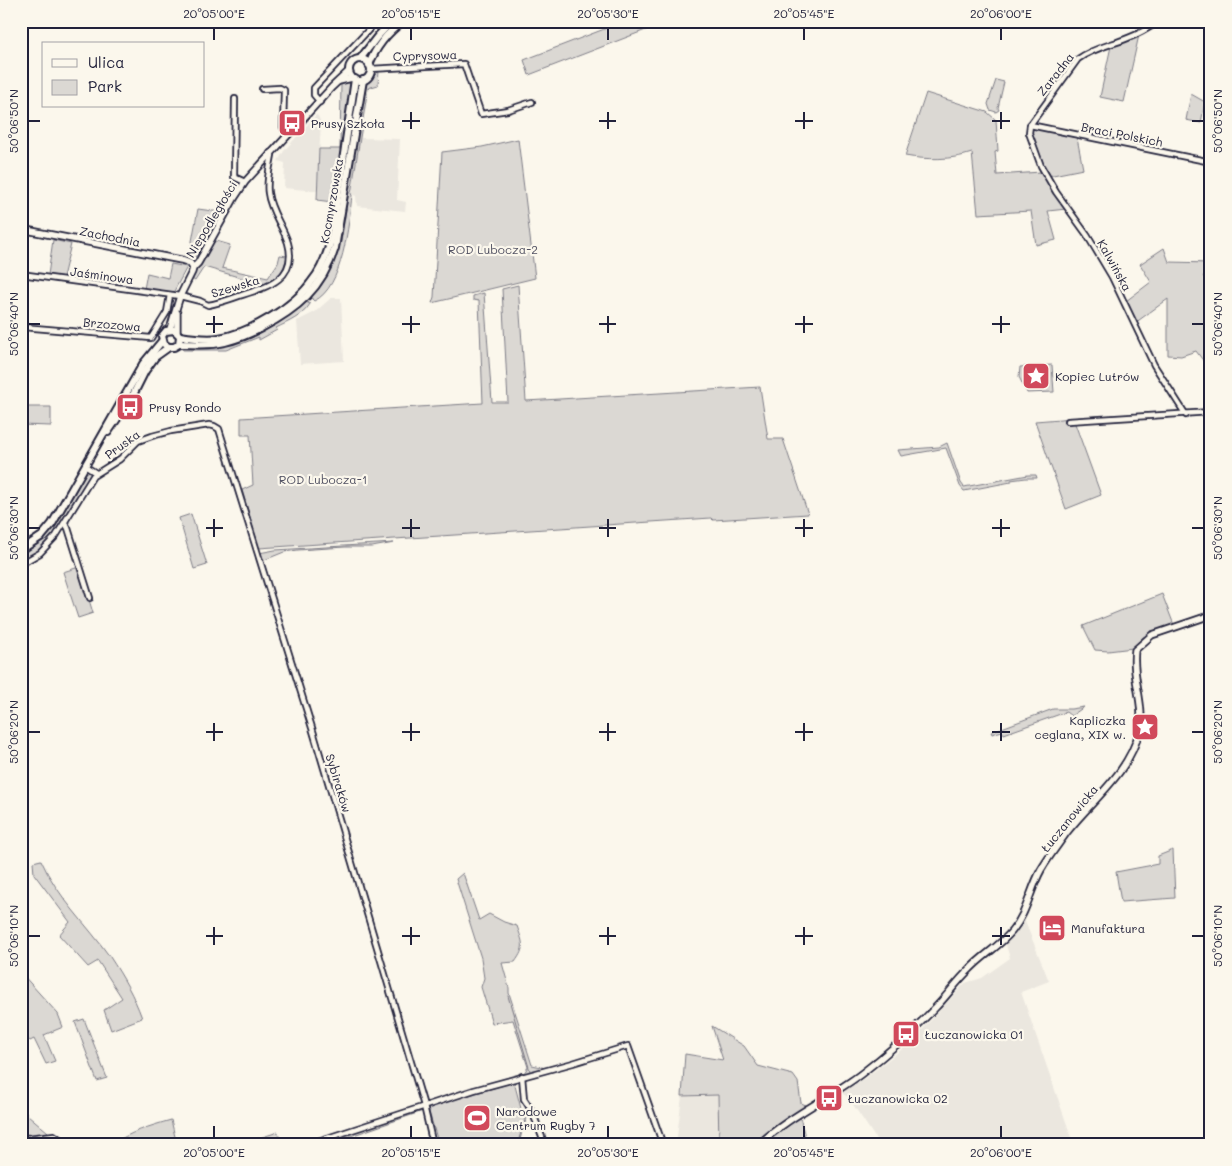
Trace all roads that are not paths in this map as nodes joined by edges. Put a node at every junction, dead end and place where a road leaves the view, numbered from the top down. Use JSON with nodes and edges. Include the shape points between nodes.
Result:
{"nodes":[{"id":1,"x":377,"y":21,"type":"edge"},
{"id":2,"x":392,"y":21,"type":"edge"},
{"id":3,"x":403,"y":21,"type":"edge"},
{"id":4,"x":1159,"y":21,"type":"edge"},
{"id":5,"x":360,"y":59,"type":"junction"},
{"id":6,"x":370,"y":67,"type":"junction"},
{"id":7,"x":352,"y":76,"type":"junction"},
{"id":8,"x":363,"y":80,"type":"junction"},
{"id":9,"x":262,"y":89,"type":"dead end"},
{"id":10,"x":235,"y":99,"type":"dead end"},
{"id":11,"x":320,"y":102,"type":"junction"},
{"id":12,"x":532,"y":102,"type":"dead end"},
{"id":13,"x":1030,"y":125,"type":"junction"},
{"id":14,"x":287,"y":135,"type":"junction"},
{"id":15,"x":270,"y":153,"type":"junction"},
{"id":16,"x":1211,"y":162,"type":"edge"},
{"id":17,"x":245,"y":182,"type":"junction"},
{"id":18,"x":21,"y":229,"type":"edge"},
{"id":19,"x":192,"y":268,"type":"junction"},
{"id":20,"x":21,"y":274,"type":"edge"},
{"id":21,"x":170,"y":295,"type":"junction"},
{"id":22,"x":180,"y":296,"type":"junction"},
{"id":23,"x":23,"y":327,"type":"dead end"},
{"id":24,"x":176,"y":332,"type":"junction"},
{"id":25,"x":162,"y":341,"type":"junction"},
{"id":26,"x":179,"y":344,"type":"junction"},
{"id":27,"x":168,"y":347,"type":"junction"},
{"id":28,"x":1211,"y":412,"type":"edge"},
{"id":29,"x":1186,"y":415,"type":"junction"},
{"id":30,"x":1068,"y":421,"type":"dead end"},
{"id":31,"x":219,"y":429,"type":"joint"},
{"id":32,"x":96,"y":447,"type":"junction"},
{"id":33,"x":85,"y":466,"type":"junction"},
{"id":34,"x":96,"y":472,"type":"junction"},
{"id":35,"x":65,"y":523,"type":"junction"},
{"id":36,"x":21,"y":550,"type":"edge"},
{"id":37,"x":21,"y":564,"type":"edge"},
{"id":38,"x":90,"y":598,"type":"dead end"},
{"id":39,"x":1211,"y":615,"type":"edge"},
{"id":40,"x":522,"y":1076,"type":"junction"},
{"id":41,"x":424,"y":1106,"type":"junction"},
{"id":42,"x":21,"y":1137,"type":"edge"},
{"id":43,"x":68,"y":1145,"type":"edge"},
{"id":44,"x":306,"y":1145,"type":"edge"},
{"id":45,"x":434,"y":1145,"type":"edge"},
{"id":46,"x":545,"y":1145,"type":"edge"},
{"id":47,"x":663,"y":1145,"type":"edge"},
{"id":48,"x":758,"y":1145,"type":"edge"}],
"edges":[{"from":1,"to":11,"type":"street","via":[[314,88],[314,95]]},
{"from":2,"to":5,"type":"main road"},
{"from":3,"to":6,"type":"main road","via":[[380,43]]},
{"from":4,"to":13,"type":"street","name":"Zaradna","via":[[1130,38],[1088,52],[1078,59]]},
{"from":5,"to":6,"type":"main road"},
{"from":5,"to":7,"type":"main road","via":[[353,62]]},
{"from":6,"to":8,"type":"main road","via":[[369,76]]},
{"from":6,"to":12,"type":"street","name":"Cyprysowa","via":[[464,64],[481,114]]},
{"from":7,"to":8,"type":"main road"},
{"from":7,"to":11,"type":"street","name":"Niepodległości","via":[[337,82]]},
{"from":7,"to":24,"type":"main road","name":"Kocmyrzowska","via":[[332,236],[325,260],[312,282],[284,308],[239,332],[209,339]]},
{"from":8,"to":26,"type":"main road","name":"Kocmyrzowska","via":[[335,248],[319,282],[289,312],[240,338],[214,344]]},
{"from":9,"to":14,"type":"street","via":[[284,90],[283,127]]},
{"from":10,"to":17,"type":"street","via":[[234,176]]},
{"from":11,"to":14,"type":"street","name":"Niepodległości"},
{"from":13,"to":16,"type":"street","name":"Braci Polskich"},
{"from":13,"to":29,"type":"street","name":"Kalwińska","via":[[1029,133],[1041,166],[1112,276],[1154,365]]},
{"from":14,"to":15,"type":"street","name":"Niepodległości"},
{"from":15,"to":17,"type":"street","name":"Niepodległości"},
{"from":15,"to":22,"type":"street","name":"Szewska","via":[[268,193],[289,245],[285,273],[273,284],[214,304]]},
{"from":17,"to":19,"type":"street","name":"Niepodległości"},
{"from":18,"to":19,"type":"street","name":"Zachodnia","via":[[181,260],[190,263]]},
{"from":19,"to":22,"type":"street","name":"Niepodległości"},
{"from":20,"to":21,"type":"street","name":"Jaśminowa"},
{"from":21,"to":22,"type":"street","name":"Jaśminowa"},
{"from":21,"to":23,"type":"street","name":"Brzozowa","via":[[167,312],[151,338]]},
{"from":22,"to":24,"type":"street","name":"Niepodległości"},
{"from":24,"to":25,"type":"main road","via":[[164,333]]},
{"from":24,"to":26,"type":"main road"},
{"from":25,"to":27,"type":"main road"},
{"from":25,"to":32,"type":"main road","via":[[142,364]]},
{"from":26,"to":27,"type":"main road"},
{"from":27,"to":32,"type":"main road","via":[[145,370],[133,395]]},
{"from":28,"to":29,"type":"street"},
{"from":29,"to":30,"type":"street"},
{"from":31,"to":34,"type":"street","name":"Pruska","via":[[209,425],[148,437],[138,441],[120,460]]},
{"from":31,"to":41,"type":"street","name":"Sybiraków","via":[[316,740]]},
{"from":32,"to":33,"type":"main road"},
{"from":33,"to":34,"type":"street"},
{"from":33,"to":36,"type":"main road","via":[[52,524],[42,536]]},
{"from":34,"to":35,"type":"street","name":"Pruska"},
{"from":35,"to":37,"type":"street","name":"Pruska","via":[[50,544]]},
{"from":35,"to":38,"type":"street"},
{"from":39,"to":48,"type":"street","name":"Łuczanowicka","via":[[1152,635],[1135,650],[1134,670],[1142,715],[1136,744],[1123,768],[1052,853],[1041,870],[1022,917],[1011,932],[969,969],[929,1014],[879,1060]]},
{"from":40,"to":41,"type":"street"},
{"from":40,"to":46,"type":"street","via":[[524,1099]]},
{"from":40,"to":47,"type":"street","via":[[628,1046]]},
{"from":41,"to":44,"type":"street"},
{"from":41,"to":45,"type":"street","name":"Sybiraków"},
{"from":42,"to":43,"type":"street","via":[[54,1135]]}]}
